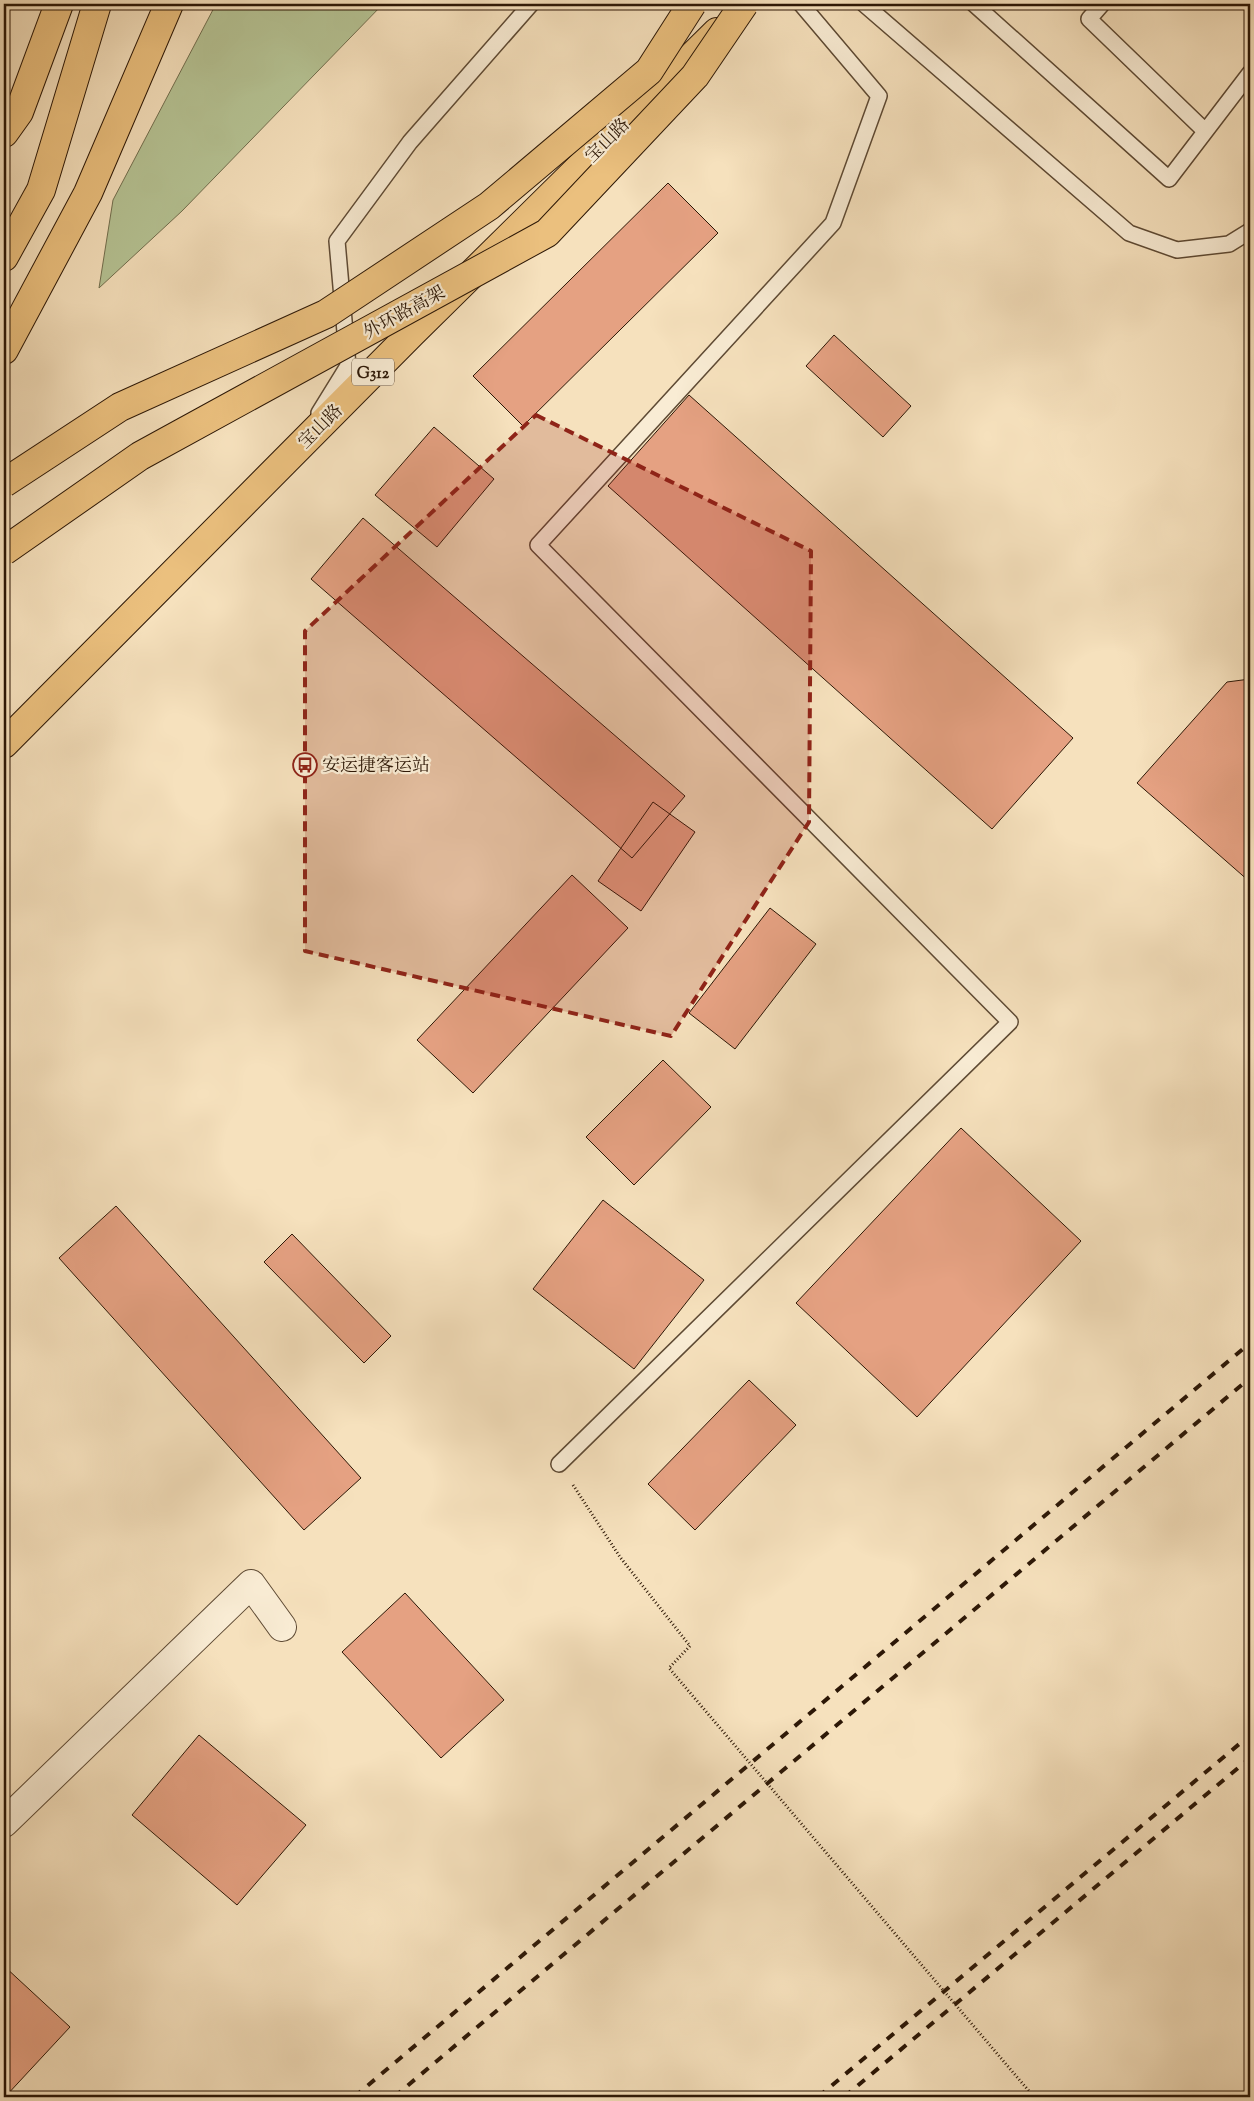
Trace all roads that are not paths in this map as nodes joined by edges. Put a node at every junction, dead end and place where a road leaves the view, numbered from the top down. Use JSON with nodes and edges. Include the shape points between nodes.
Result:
{"nodes":[{"id":1,"x":59,"y":4,"type":"edge"},
{"id":2,"x":97,"y":4,"type":"edge"},
{"id":3,"x":169,"y":4,"type":"edge"},
{"id":4,"x":531,"y":4,"type":"edge"},
{"id":5,"x":692,"y":4,"type":"edge"},
{"id":6,"x":745,"y":4,"type":"edge"},
{"id":7,"x":801,"y":4,"type":"edge"},
{"id":8,"x":864,"y":4,"type":"edge"},
{"id":9,"x":974,"y":4,"type":"edge"},
{"id":10,"x":1102,"y":4,"type":"edge"},
{"id":11,"x":1250,"y":73,"type":"edge"},
{"id":12,"x":1206,"y":132,"type":"junction"},
{"id":13,"x":4,"y":133,"type":"edge"},
{"id":14,"x":1250,"y":232,"type":"edge"},
{"id":15,"x":4,"y":258,"type":"edge"},
{"id":16,"x":4,"y":350,"type":"edge"},
{"id":17,"x":297,"y":448,"type":"junction"},
{"id":18,"x":4,"y":482,"type":"edge"},
{"id":19,"x":4,"y":551,"type":"edge"},
{"id":20,"x":4,"y":744,"type":"edge"},
{"id":21,"x":559,"y":1464,"type":"road end"},
{"id":22,"x":282,"y":1627,"type":"dead end"},
{"id":23,"x":4,"y":1823,"type":"edge"}],
"edges":[{"from":1,"to":13,"type":"main road","via":[[19,112]]},
{"from":2,"to":15,"type":"main road","via":[[41,190]]},
{"from":3,"to":16,"type":"main road","via":[[88,192]]},
{"from":4,"to":17,"type":"lane","via":[[410,142],[337,241],[348,366]]},
{"from":5,"to":18,"type":"main road","bridge":true,"via":[[649,71],[489,206],[326,314],[120,407]]},
{"from":6,"to":17,"type":"main road","name":"宝山路","number":"G312"},
{"from":6,"to":19,"type":"main road","name":"外环路高架","bridge":true,"via":[[695,76],[547,233],[140,456]]},
{"from":7,"to":21,"type":"lane","via":[[879,96],[833,223],[538,546],[1010,1022]]},
{"from":8,"to":14,"type":"lane","via":[[1129,233],[1177,250],[1229,244]]},
{"from":9,"to":12,"type":"lane","via":[[1169,179]]},
{"from":10,"to":12,"type":"lane","via":[[1089,19]]},
{"from":11,"to":12,"type":"lane"},
{"from":17,"to":20,"type":"main road","name":"宝山路","number":"G312"},
{"from":22,"to":23,"type":"street","via":[[251,1584]]}]}
